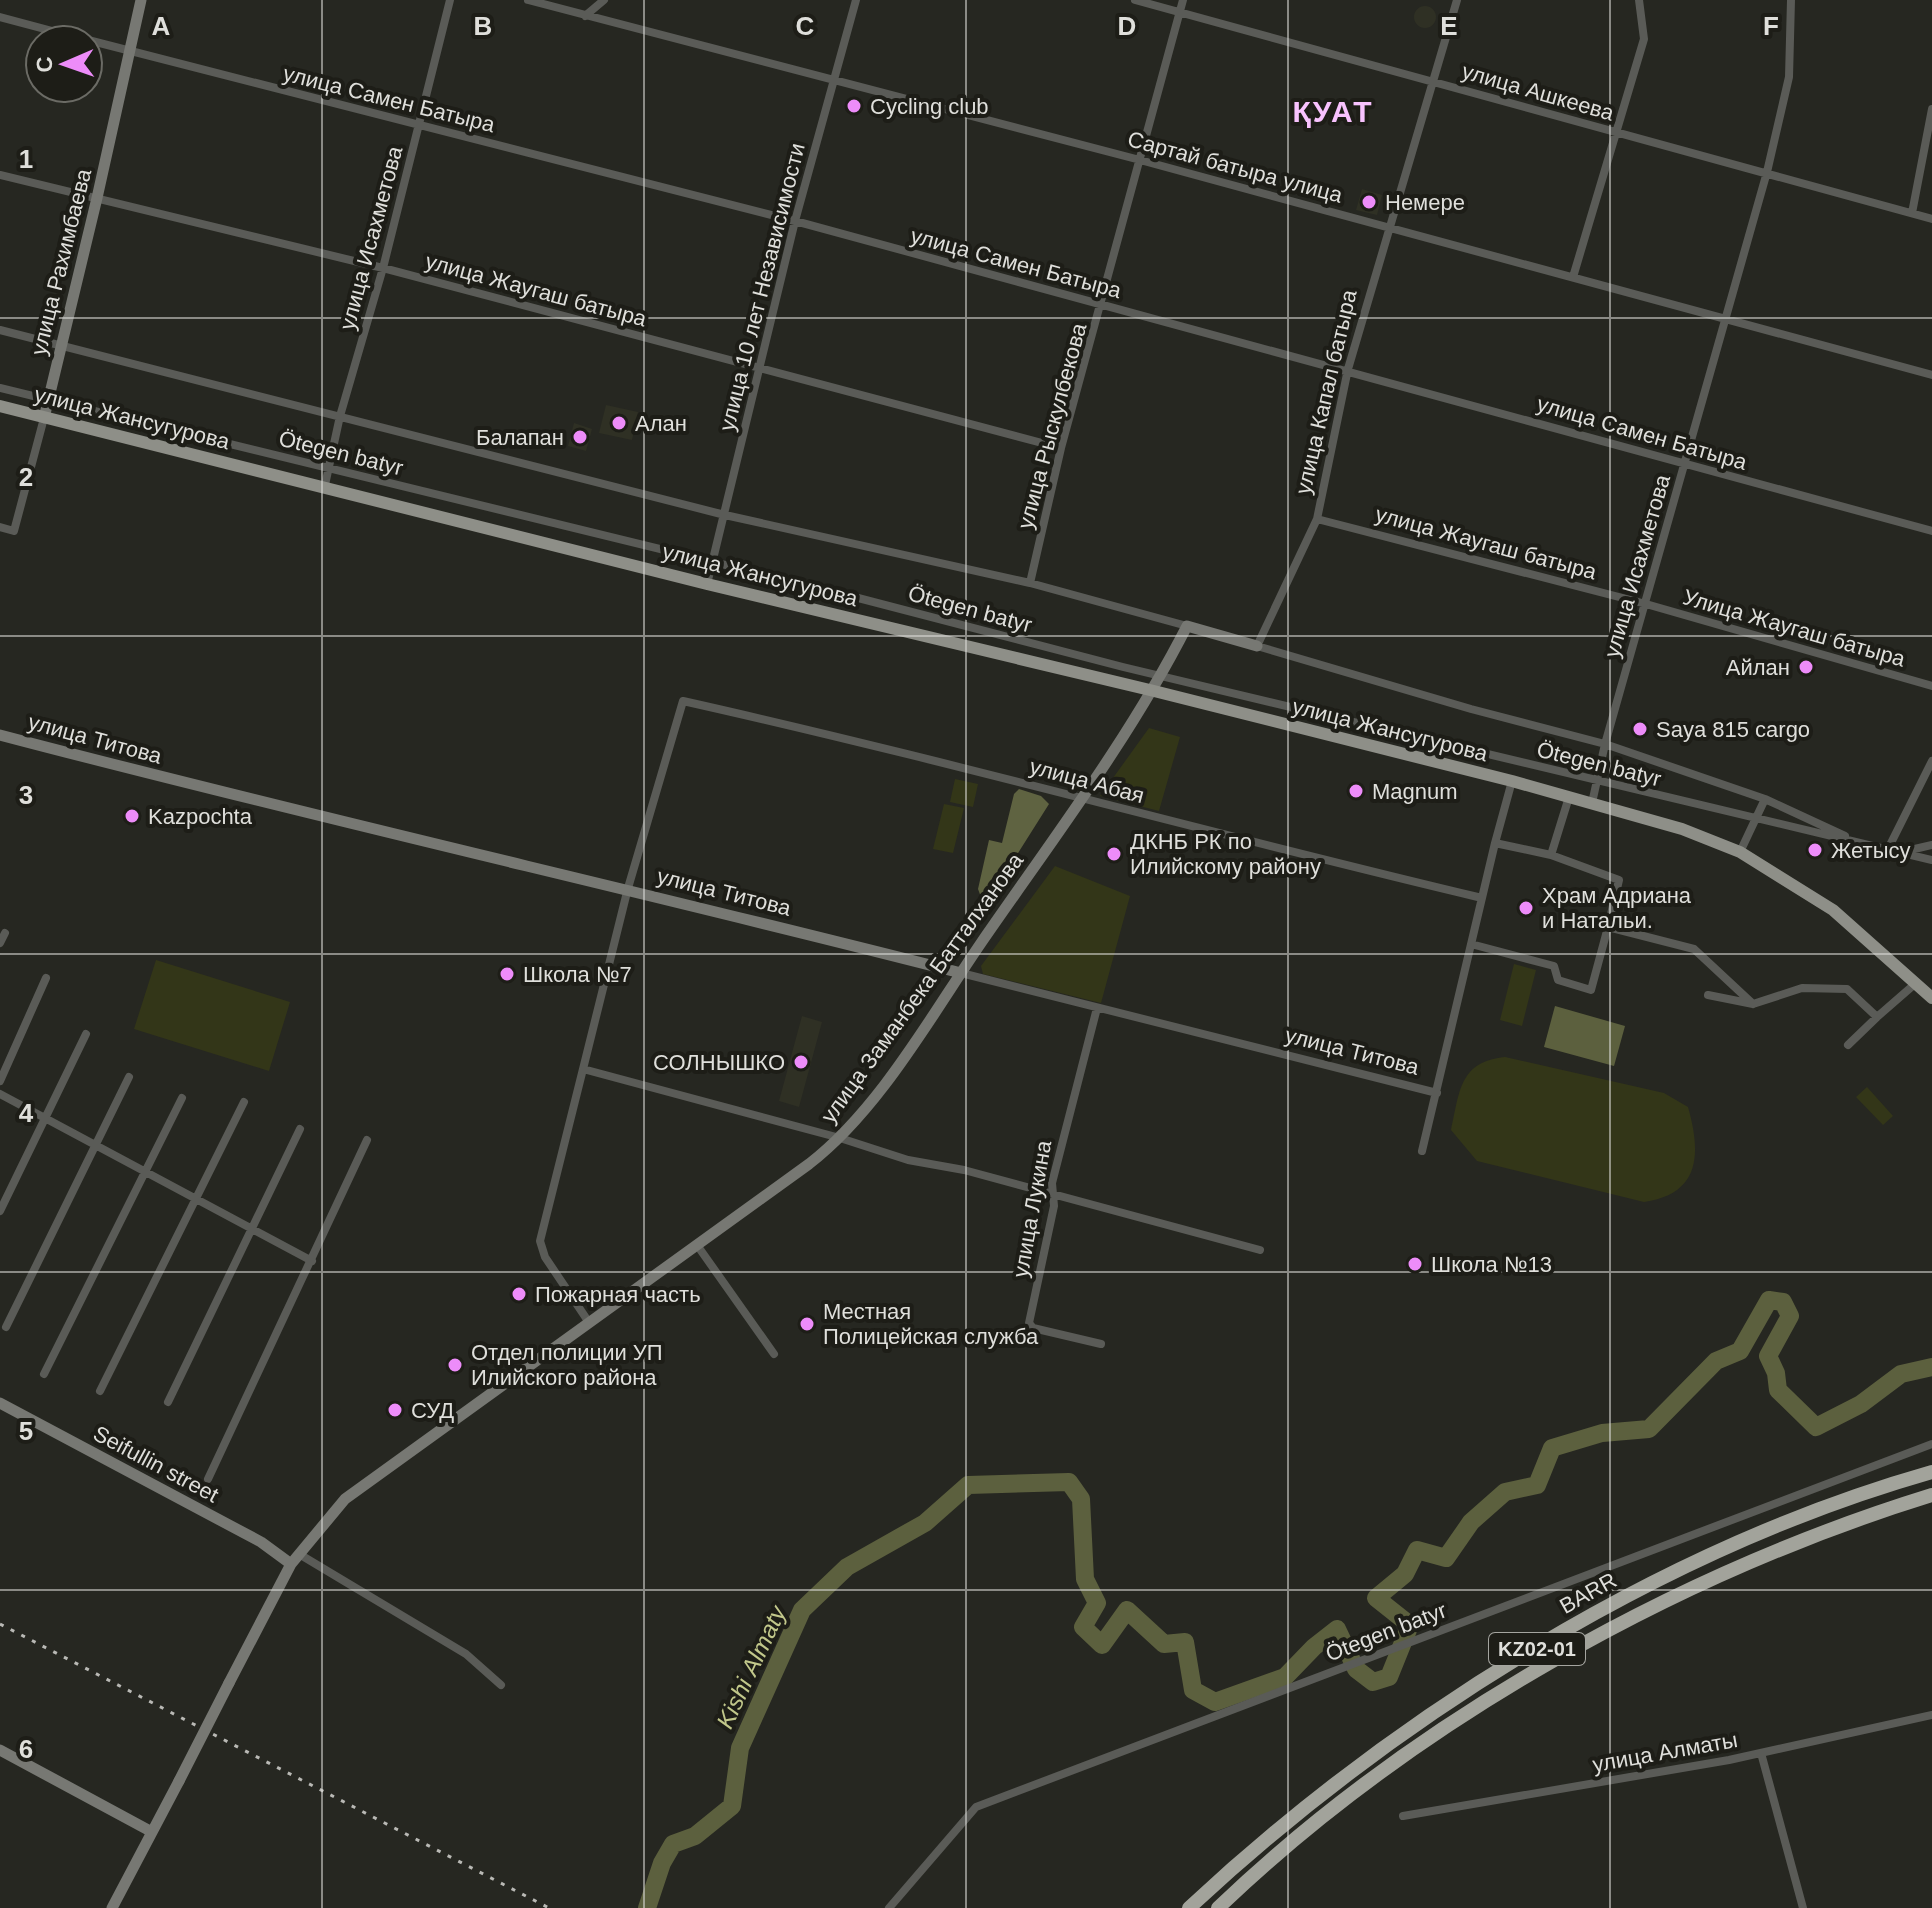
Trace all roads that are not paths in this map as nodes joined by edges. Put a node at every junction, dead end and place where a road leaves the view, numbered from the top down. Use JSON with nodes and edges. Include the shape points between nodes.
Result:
{"nodes":[{"id":1,"x":141,"y":0,"type":"edge"},
{"id":2,"x":450,"y":0,"type":"edge"},
{"id":3,"x":528,"y":0,"type":"edge"},
{"id":4,"x":604,"y":0,"type":"edge"},
{"id":5,"x":856,"y":0,"type":"edge"},
{"id":6,"x":1135,"y":0,"type":"edge"},
{"id":7,"x":1183,"y":0,"type":"edge"},
{"id":8,"x":1457,"y":0,"type":"edge"},
{"id":9,"x":1639,"y":0,"type":"edge"},
{"id":10,"x":1791,"y":0,"type":"edge"},
{"id":11,"x":1180,"y":12,"type":"junction"},
{"id":12,"x":585,"y":16,"type":"junction"},
{"id":13,"x":0,"y":17,"type":"edge"},
{"id":14,"x":26,"y":24,"type":"edge"},
{"id":15,"x":104,"y":44,"type":"edge"},
{"id":16,"x":129,"y":51,"type":"junction"},
{"id":17,"x":833,"y":78,"type":"junction"},
{"id":18,"x":1432,"y":80,"type":"junction"},
{"id":19,"x":1932,"y":109,"type":"edge"},
{"id":20,"x":420,"y":125,"type":"junction"},
{"id":21,"x":1618,"y":133,"type":"junction"},
{"id":22,"x":1140,"y":160,"type":"junction"},
{"id":23,"x":1767,"y":172,"type":"junction"},
{"id":24,"x":0,"y":175,"type":"edge"},
{"id":25,"x":97,"y":198,"type":"junction"},
{"id":26,"x":1912,"y":213,"type":"junction"},
{"id":27,"x":1932,"y":219,"type":"edge"},
{"id":28,"x":795,"y":221,"type":"junction"},
{"id":29,"x":1389,"y":227,"type":"junction"},
{"id":30,"x":383,"y":268,"type":"junction"},
{"id":31,"x":1573,"y":277,"type":"junction"},
{"id":32,"x":1102,"y":306,"type":"junction"},
{"id":33,"x":1723,"y":318,"type":"junction"},
{"id":34,"x":0,"y":330,"type":"edge"},
{"id":35,"x":61,"y":345,"type":"junction"},
{"id":36,"x":761,"y":368,"type":"junction"},
{"id":37,"x":1348,"y":369,"type":"junction"},
{"id":38,"x":1932,"y":375,"type":"edge"},
{"id":39,"x":0,"y":388,"type":"edge"},
{"id":40,"x":0,"y":406,"type":"edge"},
{"id":41,"x":340,"y":416,"type":"junction"},
{"id":42,"x":44,"y":418,"type":"junction"},
{"id":43,"x":1061,"y":448,"type":"junction"},
{"id":44,"x":1684,"y":464,"type":"junction"},
{"id":45,"x":325,"y":485,"type":"junction"},
{"id":46,"x":725,"y":515,"type":"junction"},
{"id":47,"x":1317,"y":519,"type":"junction"},
{"id":48,"x":0,"y":527,"type":"edge"},
{"id":49,"x":1932,"y":531,"type":"edge"},
{"id":50,"x":1030,"y":583,"type":"junction"},
{"id":51,"x":707,"y":584,"type":"junction"},
{"id":52,"x":1646,"y":604,"type":"junction"},
{"id":53,"x":1187,"y":626,"type":"junction"},
{"id":54,"x":1257,"y":646,"type":"junction"},
{"id":55,"x":1932,"y":686,"type":"edge"},
{"id":56,"x":1154,"y":691,"type":"junction"},
{"id":57,"x":0,"y":735,"type":"edge"},
{"id":58,"x":1605,"y":744,"type":"junction"},
{"id":59,"x":1932,"y":761,"type":"edge"},
{"id":60,"x":1512,"y":781,"type":"junction"},
{"id":61,"x":1081,"y":797,"type":"junction"},
{"id":62,"x":1569,"y":797,"type":"junction"},
{"id":63,"x":1765,"y":799,"type":"junction"},
{"id":64,"x":1592,"y":803,"type":"junction"},
{"id":65,"x":1495,"y":843,"type":"junction"},
{"id":66,"x":1932,"y":845,"type":"edge"},
{"id":67,"x":1889,"y":847,"type":"junction"},
{"id":68,"x":1740,"y":852,"type":"junction"},
{"id":69,"x":1551,"y":855,"type":"junction"},
{"id":70,"x":1932,"y":860,"type":"edge"},
{"id":71,"x":628,"y":888,"type":"junction"},
{"id":72,"x":1482,"y":898,"type":"junction"},
{"id":73,"x":1608,"y":927,"type":"junction"},
{"id":74,"x":5,"y":933,"type":"dead end"},
{"id":75,"x":0,"y":943,"type":"edge"},
{"id":76,"x":1471,"y":944,"type":"junction"},
{"id":77,"x":961,"y":973,"type":"junction"},
{"id":78,"x":46,"y":978,"type":"dead end"},
{"id":79,"x":1916,"y":983,"type":"junction"},
{"id":80,"x":1708,"y":995,"type":"dead end"},
{"id":81,"x":1932,"y":998,"type":"edge"},
{"id":82,"x":1753,"y":1004,"type":"junction"},
{"id":83,"x":1097,"y":1008,"type":"junction"},
{"id":84,"x":1877,"y":1017,"type":"junction"},
{"id":85,"x":86,"y":1034,"type":"dead end"},
{"id":86,"x":1848,"y":1045,"type":"dead end"},
{"id":87,"x":583,"y":1069,"type":"junction"},
{"id":88,"x":129,"y":1077,"type":"dead end"},
{"id":89,"x":0,"y":1081,"type":"edge"},
{"id":90,"x":1437,"y":1093,"type":"junction"},
{"id":91,"x":0,"y":1094,"type":"edge"},
{"id":92,"x":182,"y":1098,"type":"dead end"},
{"id":93,"x":244,"y":1102,"type":"dead end"},
{"id":94,"x":44,"y":1119,"type":"junction"},
{"id":95,"x":300,"y":1129,"type":"dead end"},
{"id":96,"x":840,"y":1138,"type":"junction"},
{"id":97,"x":367,"y":1140,"type":"dead end"},
{"id":98,"x":96,"y":1146,"type":"junction"},
{"id":99,"x":1422,"y":1151,"type":"dead end"},
{"id":100,"x":144,"y":1173,"type":"junction"},
{"id":101,"x":1053,"y":1195,"type":"junction"},
{"id":102,"x":196,"y":1201,"type":"junction"},
{"id":103,"x":0,"y":1211,"type":"edge"},
{"id":104,"x":251,"y":1229,"type":"junction"},
{"id":105,"x":697,"y":1245,"type":"junction"},
{"id":106,"x":1260,"y":1250,"type":"dead end"},
{"id":107,"x":312,"y":1261,"type":"junction"},
{"id":108,"x":588,"y":1321,"type":"junction"},
{"id":109,"x":6,"y":1327,"type":"dead end"},
{"id":110,"x":1101,"y":1344,"type":"dead end"},
{"id":111,"x":774,"y":1354,"type":"dead end"},
{"id":112,"x":44,"y":1374,"type":"dead end"},
{"id":113,"x":100,"y":1391,"type":"dead end"},
{"id":114,"x":168,"y":1402,"type":"dead end"},
{"id":115,"x":0,"y":1403,"type":"edge"},
{"id":116,"x":1932,"y":1444,"type":"edge"},
{"id":117,"x":1932,"y":1472,"type":"edge"},
{"id":118,"x":208,"y":1479,"type":"dead end"},
{"id":119,"x":1932,"y":1495,"type":"edge"},
{"id":120,"x":295,"y":1559,"type":"junction"},
{"id":121,"x":501,"y":1685,"type":"dead end"},
{"id":122,"x":1932,"y":1715,"type":"edge"},
{"id":123,"x":0,"y":1750,"type":"edge"},
{"id":124,"x":1761,"y":1753,"type":"junction"},
{"id":125,"x":1403,"y":1816,"type":"dead end"},
{"id":126,"x":152,"y":1832,"type":"junction"},
{"id":127,"x":112,"y":1908,"type":"edge"},
{"id":128,"x":889,"y":1908,"type":"edge"},
{"id":129,"x":1189,"y":1908,"type":"edge"},
{"id":130,"x":1218,"y":1908,"type":"edge"},
{"id":131,"x":1803,"y":1908,"type":"edge"}],
"edges":[{"from":1,"to":16,"type":"street","name":"улица Рахимбаева"},
{"from":2,"to":20,"type":"street","name":"улица Исахметова"},
{"from":3,"to":12,"type":"street","name":"Сартай батыра улица"},
{"from":4,"to":12,"type":"street"},
{"from":5,"to":17,"type":"street","name":"улица 10 лет Независимости"},
{"from":6,"to":11,"type":"street","name":"улица Ашкеева"},
{"from":7,"to":11,"type":"street","name":"улица Рыскулбекова"},
{"from":8,"to":18,"type":"street","name":"улица Капал батыра"},
{"from":9,"to":21,"type":"street","via":[[1644,39]]},
{"from":10,"to":23,"type":"street","name":"улица Исахметова","via":[[1789,77]]},
{"from":11,"to":18,"type":"street","name":"улица Ашкеева"},
{"from":11,"to":22,"type":"street","name":"улица Рыскулбекова"},
{"from":12,"to":17,"type":"street","name":"Сартай батыра улица"},
{"from":13,"to":14,"type":"street","name":"улица Самен Батыра"},
{"from":15,"to":16,"type":"street","name":"улица Самен Батыра"},
{"from":16,"to":20,"type":"street","name":"улица Самен Батыра"},
{"from":16,"to":25,"type":"street","name":"улица Рахимбаева"},
{"from":17,"to":22,"type":"street","name":"Сартай батыра улица"},
{"from":17,"to":28,"type":"street","name":"улица 10 лет Независимости"},
{"from":18,"to":21,"type":"street","name":"улица Ашкеева"},
{"from":18,"to":29,"type":"street","name":"улица Капал батыра"},
{"from":19,"to":26,"type":"street"},
{"from":20,"to":28,"type":"street","name":"улица Самен Батыра"},
{"from":20,"to":30,"type":"street","name":"улица Исахметова"},
{"from":21,"to":23,"type":"street","name":"улица Ашкеева"},
{"from":21,"to":31,"type":"street"},
{"from":22,"to":29,"type":"street","name":"Сартай батыра улица"},
{"from":22,"to":32,"type":"street","name":"улица Рыскулбекова"},
{"from":23,"to":26,"type":"street","name":"улица Ашкеева"},
{"from":23,"to":33,"type":"street","name":"улица Исахметова"},
{"from":24,"to":25,"type":"street","name":"улица Жаугаш батыра"},
{"from":25,"to":30,"type":"street","name":"улица Жаугаш батыра"},
{"from":25,"to":35,"type":"street","name":"улица Рахимбаева"},
{"from":26,"to":27,"type":"street","name":"улица Ашкеева"},
{"from":28,"to":32,"type":"street","name":"улица Самен Батыра"},
{"from":28,"to":36,"type":"street","name":"улица 10 лет Независимости"},
{"from":29,"to":31,"type":"street","name":"Сартай батыра улица"},
{"from":29,"to":37,"type":"street","name":"улица Капал батыра"},
{"from":30,"to":36,"type":"street","name":"улица Жаугаш батыра"},
{"from":30,"to":41,"type":"street","name":"улица Исахметова"},
{"from":31,"to":33,"type":"street","name":"Сартай батыра улица"},
{"from":32,"to":37,"type":"street","name":"улица Самен Батыра"},
{"from":32,"to":43,"type":"street","name":"улица Рыскулбекова"},
{"from":33,"to":38,"type":"street","name":"Сартай батыра улица"},
{"from":33,"to":44,"type":"street","name":"улица Исахметова"},
{"from":34,"to":35,"type":"street"},
{"from":35,"to":41,"type":"street"},
{"from":35,"to":42,"type":"street","name":"улица Рахимбаева"},
{"from":36,"to":43,"type":"street","name":"улица Жаугаш батыра"},
{"from":36,"to":46,"type":"street","name":"улица 10 лет Независимости"},
{"from":37,"to":44,"type":"street","name":"улица Самен Батыра"},
{"from":37,"to":47,"type":"street","name":"улица Капал батыра"},
{"from":39,"to":70,"type":"street","name":"Ötegen batyr","via":[[1123,667]]},
{"from":40,"to":42,"type":"main road","name":"улица Жансугурова"},
{"from":41,"to":45,"type":"street","name":"улица Исахметова"},
{"from":41,"to":46,"type":"street"},
{"from":42,"to":45,"type":"main road","name":"улица Жансугурова"},
{"from":42,"to":48,"type":"street","name":"улица Рахимбаева","via":[[14,531]]},
{"from":43,"to":50,"type":"street","name":"улица Рыскулбекова"},
{"from":44,"to":49,"type":"street","name":"улица Самен Батыра"},
{"from":44,"to":52,"type":"street","name":"улица Исахметова"},
{"from":45,"to":51,"type":"main road","name":"улица Жансугурова"},
{"from":46,"to":50,"type":"street"},
{"from":46,"to":51,"type":"street","name":"улица 10 лет Независимости"},
{"from":47,"to":52,"type":"street","name":"улица Жаугаш батыра"},
{"from":47,"to":54,"type":"street","name":"улица Капал батыра"},
{"from":50,"to":53,"type":"street"},
{"from":51,"to":56,"type":"main road","name":"улица Жансугурова"},
{"from":52,"to":55,"type":"street","name":"Улица Жаугаш батыра"},
{"from":52,"to":58,"type":"street","name":"улица Исахметова"},
{"from":53,"to":54,"type":"street"},
{"from":53,"to":56,"type":"street"},
{"from":54,"to":58,"type":"street"},
{"from":56,"to":60,"type":"main road","name":"улица Жансугурова"},
{"from":56,"to":61,"type":"street","name":"улица Заманбека Батталханова"},
{"from":57,"to":71,"type":"street","name":"улица Титова","via":[[441,848]]},
{"from":58,"to":63,"type":"street"},
{"from":58,"to":64,"type":"street","name":"улица Исахметова"},
{"from":59,"to":67,"type":"street"},
{"from":60,"to":62,"type":"main road","name":"улица Жансугурова"},
{"from":60,"to":65,"type":"street"},
{"from":61,"to":71,"type":"street","name":"улица Абая","via":[[683,701]]},
{"from":61,"to":72,"type":"street","name":"улица Абая","via":[[1201,832]]},
{"from":61,"to":77,"type":"street","name":"улица Заманбека Батталханова"},
{"from":62,"to":64,"type":"main road","name":"улица Жансугурова"},
{"from":62,"to":69,"type":"street"},
{"from":63,"to":67,"type":"street","via":[[1875,850]]},
{"from":63,"to":68,"type":"street"},
{"from":64,"to":68,"type":"main road","name":"улица Жансугурова"},
{"from":65,"to":69,"type":"street"},
{"from":65,"to":72,"type":"street"},
{"from":66,"to":67,"type":"street","via":[[1909,851]]},
{"from":68,"to":79,"type":"main road","name":"улица Жансугурова","via":[[1833,910]]},
{"from":69,"to":73,"type":"street","via":[[1619,880]]},
{"from":71,"to":77,"type":"street","name":"улица Титова"},
{"from":71,"to":87,"type":"street"},
{"from":72,"to":76,"type":"street"},
{"from":73,"to":76,"type":"street","via":[[1591,990],[1558,980],[1554,966]]},
{"from":73,"to":82,"type":"street","via":[[1694,949]]},
{"from":74,"to":75,"type":"street"},
{"from":76,"to":90,"type":"street"},
{"from":77,"to":83,"type":"street","name":"улица Титова"},
{"from":77,"to":96,"type":"street","name":"улица Заманбека Батталханова"},
{"from":78,"to":89,"type":"street"},
{"from":79,"to":81,"type":"main road","name":"улица Жансугурова"},
{"from":79,"to":84,"type":"street"},
{"from":80,"to":82,"type":"street"},
{"from":82,"to":84,"type":"street","via":[[1802,988],[1847,989]]},
{"from":83,"to":90,"type":"street","name":"улица Титова"},
{"from":83,"to":101,"type":"street","name":"улица Лукина"},
{"from":84,"to":86,"type":"street"},
{"from":85,"to":94,"type":"street"},
{"from":87,"to":96,"type":"street"},
{"from":87,"to":108,"type":"street","via":[[540,1241]]},
{"from":88,"to":98,"type":"street"},
{"from":90,"to":99,"type":"street"},
{"from":91,"to":94,"type":"street"},
{"from":92,"to":100,"type":"street"},
{"from":93,"to":102,"type":"street"},
{"from":94,"to":98,"type":"street"},
{"from":94,"to":103,"type":"street"},
{"from":95,"to":104,"type":"street"},
{"from":96,"to":101,"type":"street"},
{"from":96,"to":105,"type":"street","name":"улица Заманбека Батталханова"},
{"from":97,"to":107,"type":"street"},
{"from":98,"to":100,"type":"street"},
{"from":98,"to":109,"type":"street"},
{"from":100,"to":102,"type":"street"},
{"from":100,"to":112,"type":"street"},
{"from":101,"to":106,"type":"street"},
{"from":101,"to":110,"type":"street","name":"улица Лукина","via":[[1029,1323]]},
{"from":102,"to":104,"type":"street"},
{"from":102,"to":113,"type":"street"},
{"from":104,"to":107,"type":"street"},
{"from":104,"to":114,"type":"street"},
{"from":105,"to":108,"type":"street","name":"улица Заманбека Батталханова"},
{"from":105,"to":111,"type":"street"},
{"from":107,"to":118,"type":"street"},
{"from":108,"to":120,"type":"street","name":"улица Заманбека Батталханова","via":[[345,1499]]},
{"from":115,"to":120,"type":"street","name":"Seifullin street"},
{"from":116,"to":128,"type":"street","name":"Ötegen batyr","via":[[976,1807]]},
{"from":117,"to":129,"type":"highway","name":"BARR","number":"KZ02-01","via":[[1726,1549],[1573,1627],[1352,1769]]},
{"from":119,"to":130,"type":"highway","name":"BARR","number":"KZ02-01","via":[[1821,1533],[1701,1583],[1550,1664],[1347,1798]]},
{"from":120,"to":121,"type":"street","via":[[466,1654]]},
{"from":120,"to":126,"type":"street","name":"улица Заманбека Батталханова","bridge":true},
{"from":122,"to":124,"type":"street","name":"улица Алматы"},
{"from":123,"to":126,"type":"street"},
{"from":124,"to":125,"type":"street","name":"улица Алматы"},
{"from":124,"to":131,"type":"street"},
{"from":126,"to":127,"type":"street"}]}
